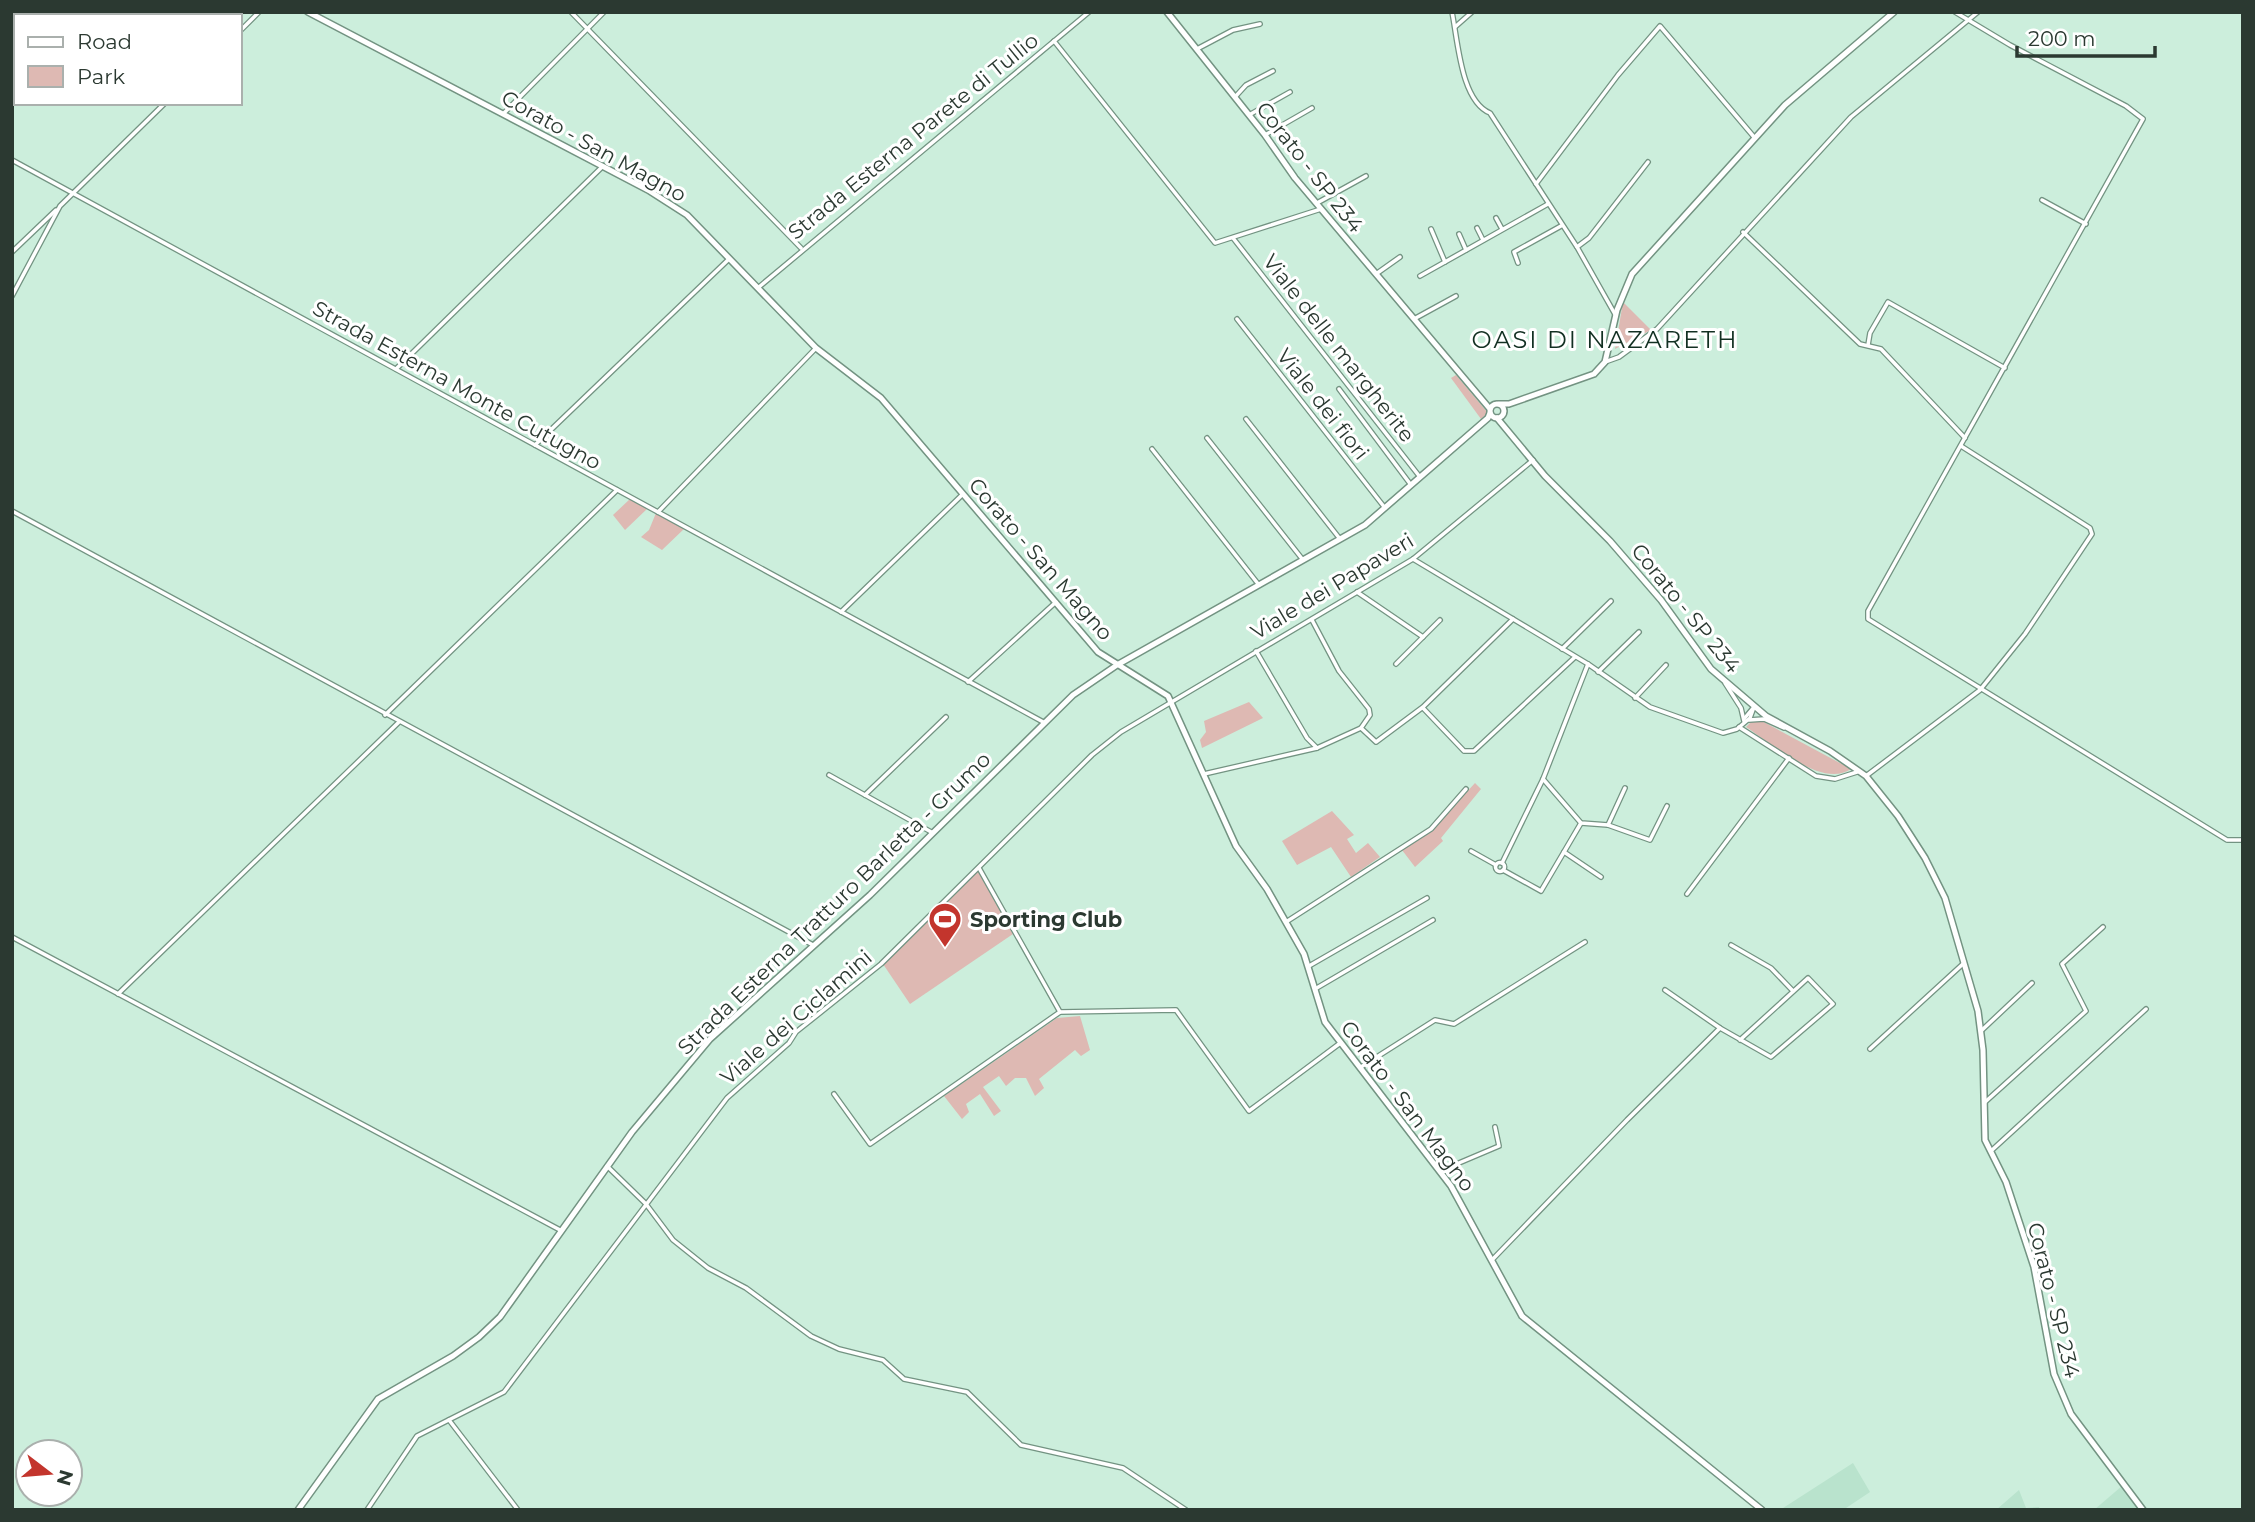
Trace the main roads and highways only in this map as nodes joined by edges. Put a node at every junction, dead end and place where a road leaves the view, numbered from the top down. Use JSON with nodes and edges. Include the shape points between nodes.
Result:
{"nodes":[{"id":1,"x":308,"y":12,"type":"edge"},
{"id":2,"x":1167,"y":12,"type":"edge"},
{"id":3,"x":1894,"y":12,"type":"edge"},
{"id":4,"x":1495,"y":412,"type":"junction"},
{"id":5,"x":1117,"y":665,"type":"junction"},
{"id":6,"x":298,"y":1510,"type":"edge"},
{"id":7,"x":1762,"y":1510,"type":"edge"},
{"id":8,"x":2143,"y":1510,"type":"edge"}],
"edges":[{"from":1,"to":5,"type":"main road","name":"Corato - San Magno","via":[[603,166],[687,215],[816,348],[881,398],[1098,652]]},
{"from":2,"to":4,"type":"main road","name":"Corato - SP 234","via":[[1321,209]]},
{"from":3,"to":4,"type":"main road","name":"Strada Esterna Tratturo Barletta - Grumo","via":[[1785,105],[1632,274],[1625,284],[1605,362],[1594,373]]},
{"from":4,"to":5,"type":"main road","name":"Strada Esterna Tratturo Barletta - Grumo","via":[[1365,525]]},
{"from":4,"to":8,"type":"main road","name":"Corato - SP 234","via":[[1532,460],[1661,600],[1711,669],[1754,707],[1866,776],[1925,858],[1945,898],[1964,963],[1981,1031],[1985,1140],[2006,1182],[2034,1267],[2054,1374],[2071,1414]]},
{"from":5,"to":6,"type":"main road","name":"Strada Esterna Tratturo Barletta - Grumo","via":[[1073,695],[815,946],[710,1039],[607,1166],[516,1296],[480,1337],[368,1409]]},
{"from":5,"to":7,"type":"main road","name":"Corato - San Magno","via":[[1172,700],[1236,846],[1267,889],[1309,966],[1325,1023],[1440,1171],[1522,1316]]}]}
